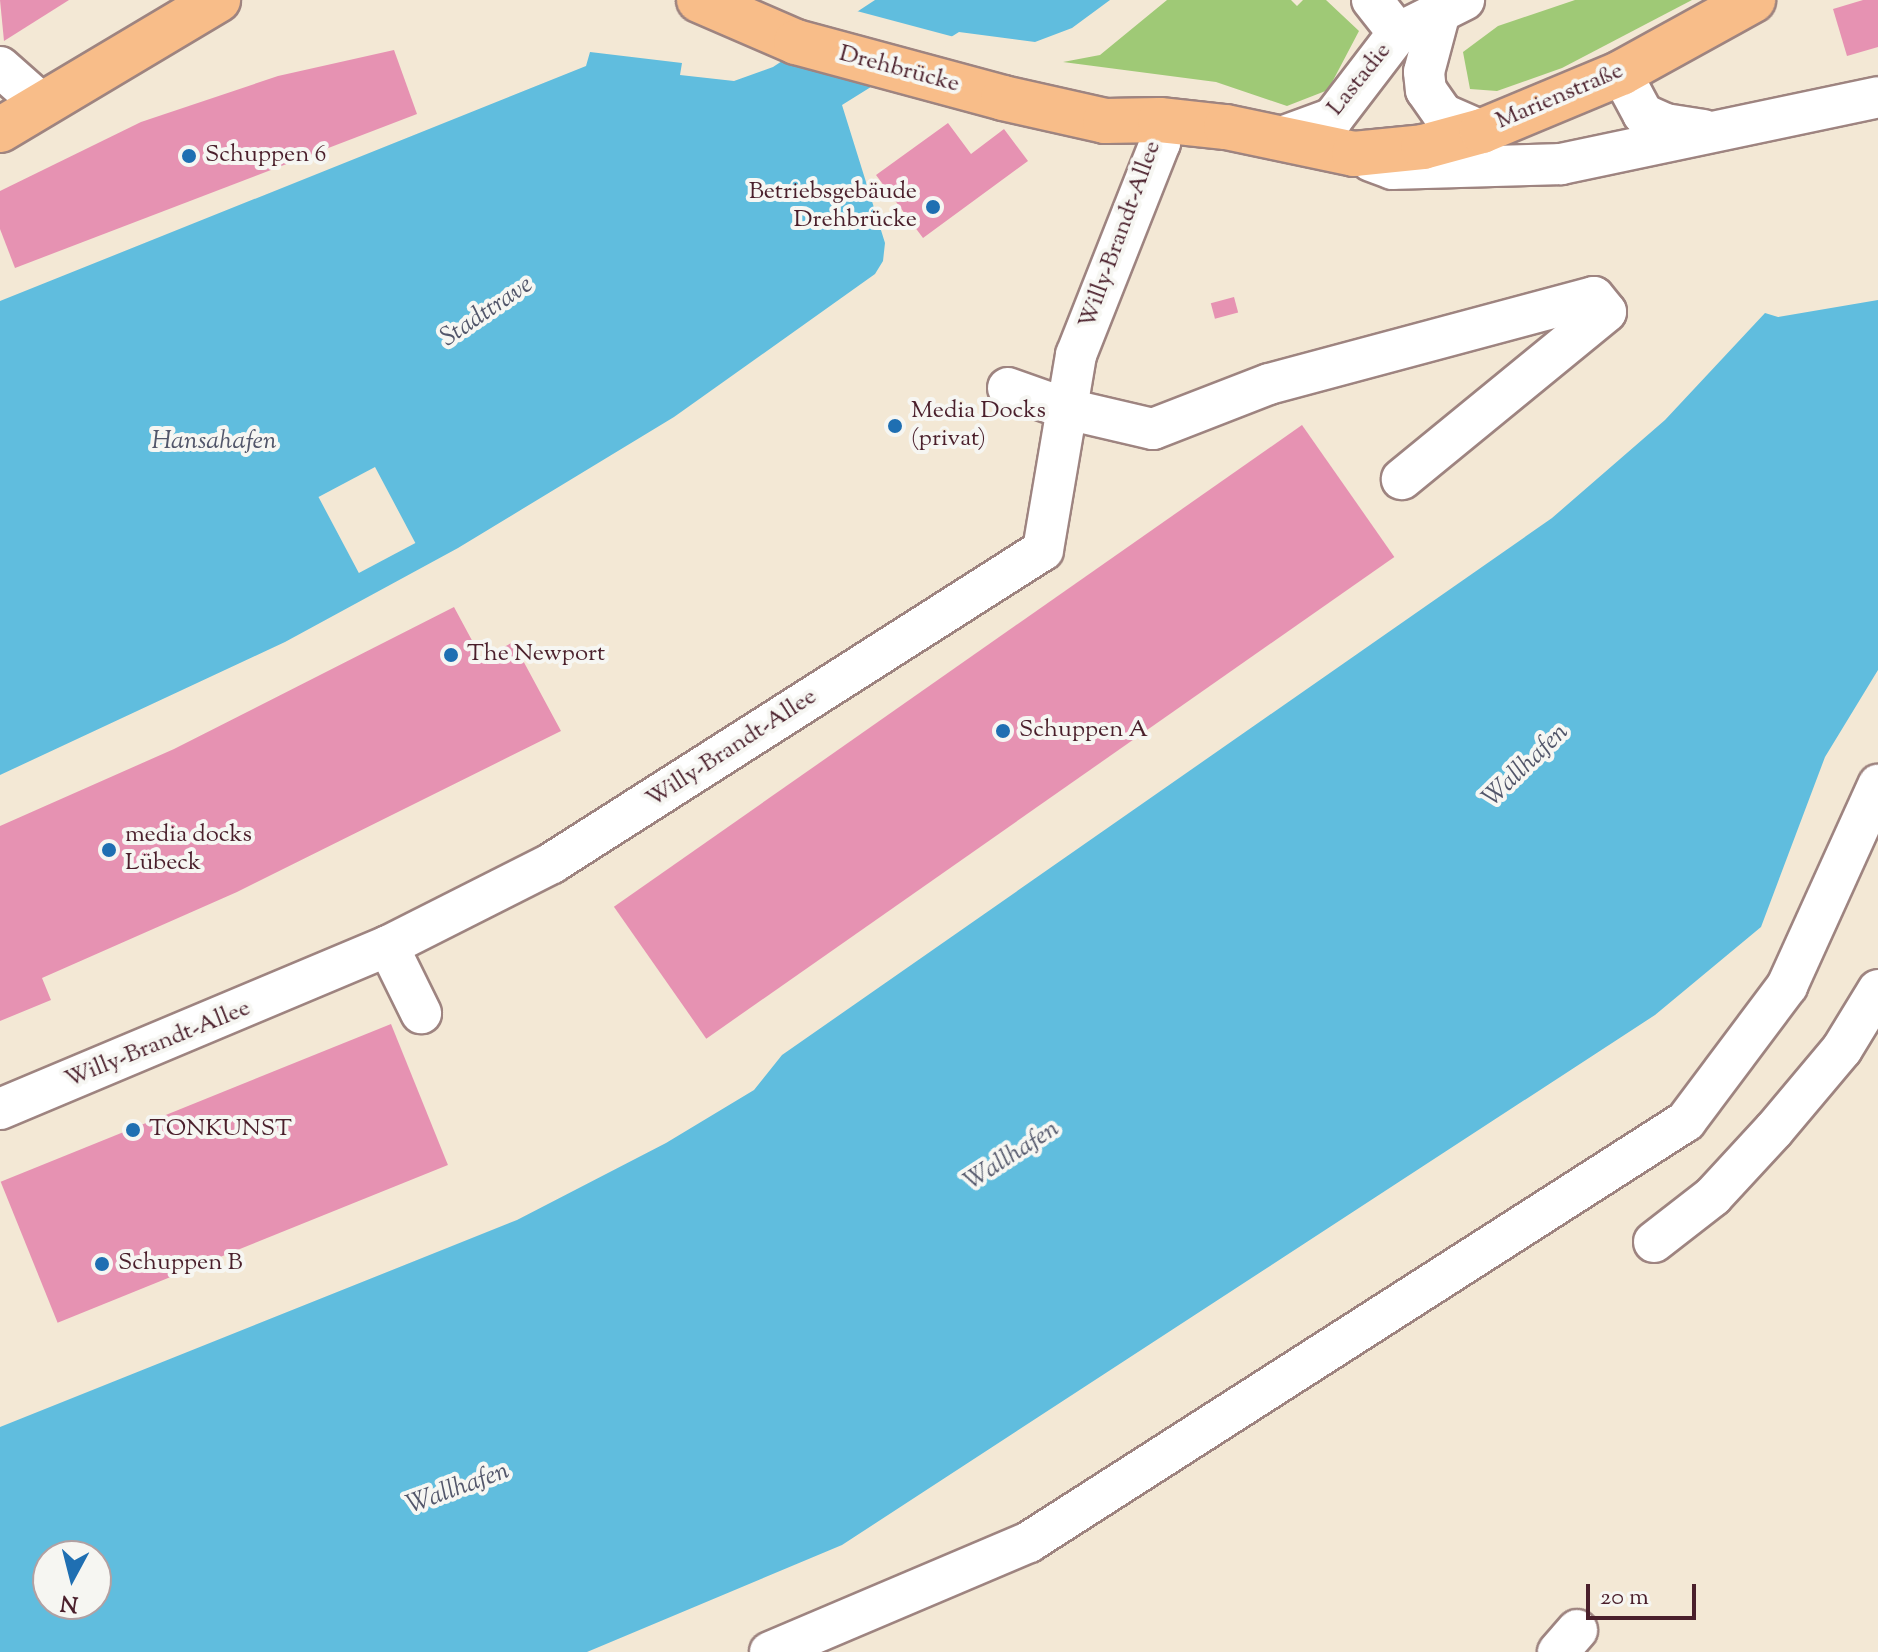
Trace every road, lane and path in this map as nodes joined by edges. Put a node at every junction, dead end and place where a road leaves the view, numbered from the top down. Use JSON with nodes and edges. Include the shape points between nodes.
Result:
{"nodes":[{"id":1,"x":218,"y":0,"type":"edge"},
{"id":2,"x":699,"y":0,"type":"edge"},
{"id":3,"x":1372,"y":0,"type":"edge"},
{"id":4,"x":1753,"y":0,"type":"edge"},
{"id":5,"x":1452,"y":6,"type":"edge"},
{"id":6,"x":1398,"y":33,"type":"junction"},
{"id":7,"x":0,"y":67,"type":"edge"},
{"id":8,"x":1621,"y":73,"type":"junction"},
{"id":9,"x":1014,"y":88,"type":"joint"},
{"id":10,"x":1878,"y":97,"type":"edge"},
{"id":11,"x":43,"y":105,"type":"junction"},
{"id":12,"x":1160,"y":120,"type":"junction"},
{"id":13,"x":0,"y":130,"type":"edge"},
{"id":14,"x":1482,"y":131,"type":"junction"},
{"id":15,"x":1716,"y":131,"type":"junction"},
{"id":16,"x":1276,"y":139,"type":"junction"},
{"id":17,"x":1354,"y":154,"type":"junction"},
{"id":18,"x":1008,"y":388,"type":"dead end"},
{"id":19,"x":1067,"y":409,"type":"junction"},
{"id":20,"x":1402,"y":479,"type":"dead end"},
{"id":21,"x":1878,"y":785,"type":"edge"},
{"id":22,"x":388,"y":946,"type":"junction"},
{"id":23,"x":1878,"y":990,"type":"edge"},
{"id":24,"x":421,"y":1013,"type":"dead end"},
{"id":25,"x":0,"y":1109,"type":"edge"},
{"id":26,"x":1654,"y":1242,"type":"dead end"},
{"id":27,"x":770,"y":1652,"type":"edge"}],
"edges":[{"from":1,"to":11,"type":"main road"},
{"from":2,"to":9,"type":"main road","name":"Drehbrücke"},
{"from":3,"to":6,"type":"street"},
{"from":4,"to":8,"type":"main road","name":"Marienstraße"},
{"from":5,"to":6,"type":"street","name":"Lastadie"},
{"from":5,"to":14,"type":"street","name":"Lastadie","via":[[1424,72],[1426,90],[1443,114]]},
{"from":6,"to":16,"type":"street","name":"Lastadie","via":[[1333,118]]},
{"from":7,"to":11,"type":"street"},
{"from":8,"to":14,"type":"main road","name":"Marienstraße"},
{"from":8,"to":15,"type":"street","name":"Willy-Brandt-Allee","via":[[1643,114],[1665,124]]},
{"from":9,"to":12,"type":"main road","name":"Willy-Brandt-Allee"},
{"from":10,"to":15,"type":"street","name":"Willy-Brandt-Allee"},
{"from":11,"to":13,"type":"main road"},
{"from":12,"to":16,"type":"main road","name":"Willy-Brandt-Allee"},
{"from":12,"to":19,"type":"street","name":"Willy-Brandt-Allee","via":[[1160,143],[1076,355]]},
{"from":14,"to":17,"type":"main road","name":"Marienstraße","via":[[1423,147]]},
{"from":15,"to":17,"type":"street","name":"Willy-Brandt-Allee","via":[[1561,164],[1393,169]]},
{"from":16,"to":17,"type":"main road","name":"Willy-Brandt-Allee"},
{"from":18,"to":19,"type":"street"},
{"from":19,"to":20,"type":"street","via":[[1153,429],[1269,384],[1594,297],[1606,312]]},
{"from":19,"to":22,"type":"street","name":"Willy-Brandt-Allee","via":[[1043,550],[776,710],[552,863]]},
{"from":21,"to":27,"type":"street","via":[[1787,986],[1686,1121],[1029,1542]]},
{"from":22,"to":24,"type":"street"},
{"from":22,"to":25,"type":"street","name":"Willy-Brandt-Allee"},
{"from":23,"to":26,"type":"street","via":[[1842,1049],[1774,1130],[1713,1196]]}]}
